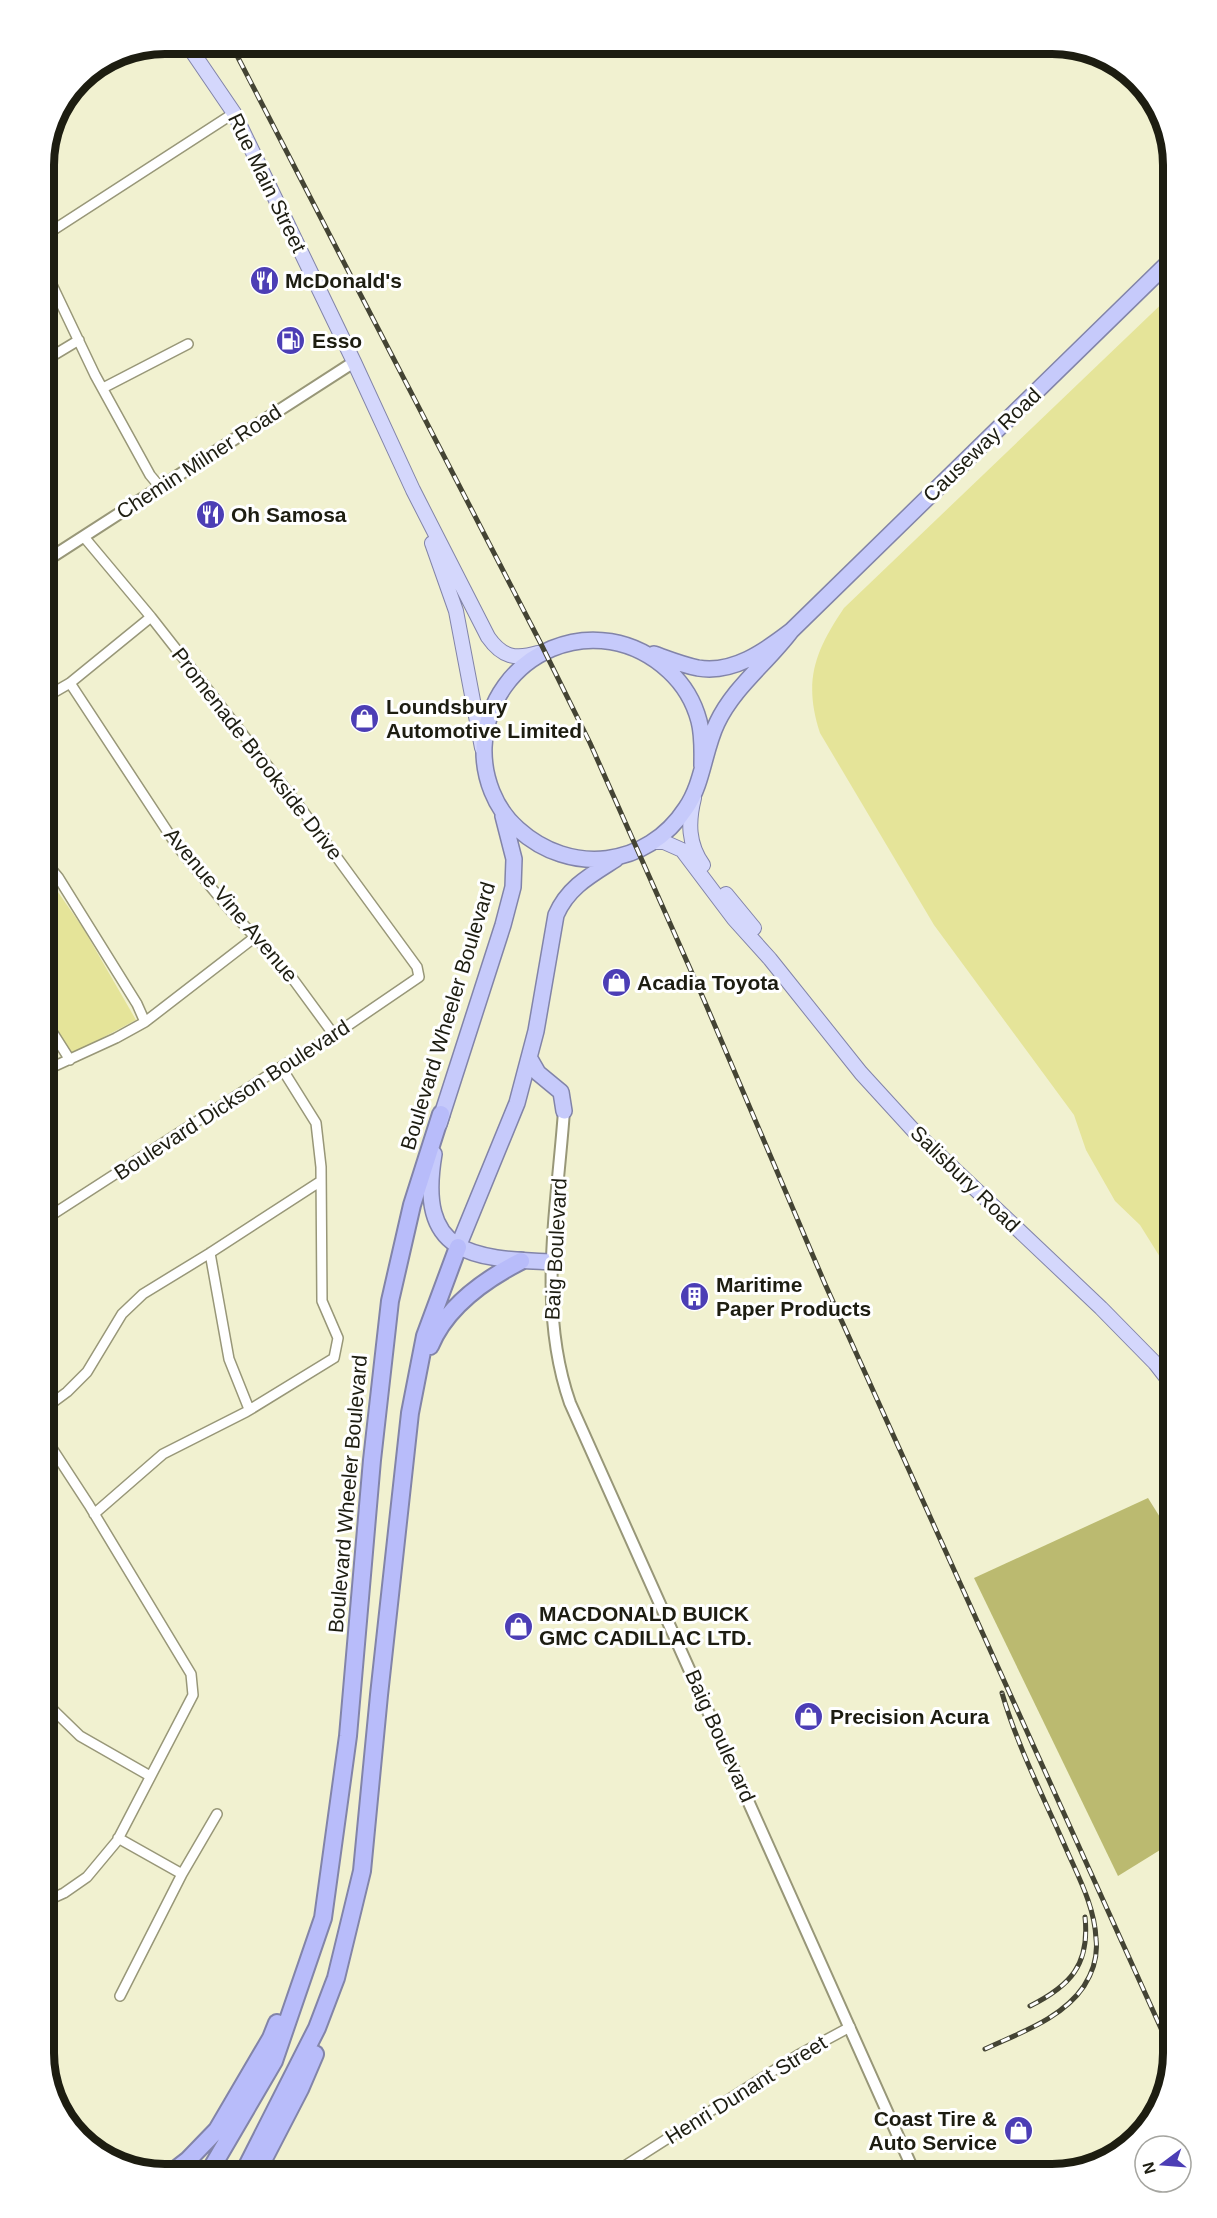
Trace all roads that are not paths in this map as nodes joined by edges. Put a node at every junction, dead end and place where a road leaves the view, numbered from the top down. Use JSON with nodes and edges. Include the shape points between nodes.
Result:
{"nodes":[{"id":1,"x":194,"y":54,"type":"edge"},
{"id":2,"x":234,"y":113,"type":"junction"},
{"id":3,"x":54,"y":230,"type":"edge"},
{"id":4,"x":1163,"y":268,"type":"edge"},
{"id":5,"x":54,"y":289,"type":"edge"},
{"id":6,"x":79,"y":340,"type":"junction"},
{"id":7,"x":188,"y":344,"type":"dead end"},
{"id":8,"x":54,"y":355,"type":"edge"},
{"id":9,"x":354,"y":362,"type":"junction"},
{"id":10,"x":103,"y":388,"type":"junction"},
{"id":11,"x":159,"y":487,"type":"junction"},
{"id":12,"x":413,"y":490,"type":"junction"},
{"id":13,"x":84,"y":537,"type":"junction"},
{"id":14,"x":54,"y":556,"type":"edge"},
{"id":15,"x":151,"y":617,"type":"junction"},
{"id":16,"x":791,"y":631,"type":"junction"},
{"id":17,"x":639,"y":650,"type":"junction"},
{"id":18,"x":546,"y":651,"type":"junction"},
{"id":19,"x":70,"y":683,"type":"junction"},
{"id":20,"x":54,"y":692,"type":"edge"},
{"id":21,"x":484,"y":755,"type":"junction"},
{"id":22,"x":702,"y":766,"type":"junction"},
{"id":23,"x":697,"y":784,"type":"junction"},
{"id":24,"x":502,"y":810,"type":"junction"},
{"id":25,"x":654,"y":842,"type":"junction"},
{"id":26,"x":619,"y":857,"type":"junction"},
{"id":27,"x":54,"y":872,"type":"edge"},
{"id":28,"x":255,"y":937,"type":"junction"},
{"id":29,"x":770,"y":959,"type":"junction"},
{"id":30,"x":419,"y":977,"type":"joint"},
{"id":31,"x":145,"y":1022,"type":"junction"},
{"id":32,"x":54,"y":1035,"type":"edge"},
{"id":33,"x":334,"y":1035,"type":"junction"},
{"id":34,"x":530,"y":1059,"type":"junction"},
{"id":35,"x":70,"y":1060,"type":"junction"},
{"id":36,"x":54,"y":1067,"type":"edge"},
{"id":37,"x":281,"y":1067,"type":"junction"},
{"id":38,"x":564,"y":1111,"type":"joint"},
{"id":39,"x":441,"y":1114,"type":"junction"},
{"id":40,"x":321,"y":1180,"type":"junction"},
{"id":41,"x":54,"y":1214,"type":"edge"},
{"id":42,"x":458,"y":1247,"type":"junction"},
{"id":43,"x":210,"y":1253,"type":"junction"},
{"id":44,"x":521,"y":1261,"type":"junction"},
{"id":45,"x":552,"y":1262,"type":"junction"},
{"id":46,"x":1163,"y":1373,"type":"edge"},
{"id":47,"x":413,"y":1392,"type":"junction"},
{"id":48,"x":54,"y":1402,"type":"edge"},
{"id":49,"x":249,"y":1409,"type":"junction"},
{"id":50,"x":54,"y":1453,"type":"edge"},
{"id":51,"x":93,"y":1514,"type":"junction"},
{"id":52,"x":54,"y":1711,"type":"edge"},
{"id":53,"x":150,"y":1776,"type":"junction"},
{"id":54,"x":217,"y":1815,"type":"dead end"},
{"id":55,"x":118,"y":1838,"type":"junction"},
{"id":56,"x":363,"y":1871,"type":"junction"},
{"id":57,"x":182,"y":1874,"type":"junction"},
{"id":58,"x":329,"y":1881,"type":"junction"},
{"id":59,"x":54,"y":1898,"type":"edge"},
{"id":60,"x":120,"y":1996,"type":"dead end"},
{"id":61,"x":850,"y":2027,"type":"junction"},
{"id":62,"x":183,"y":2164,"type":"edge"},
{"id":63,"x":214,"y":2164,"type":"edge"},
{"id":64,"x":248,"y":2164,"type":"edge"},
{"id":65,"x":261,"y":2164,"type":"edge"},
{"id":66,"x":628,"y":2164,"type":"edge"},
{"id":67,"x":911,"y":2164,"type":"edge"}],
"edges":[{"from":1,"to":2,"type":"main road","name":"Rue Main Street"},
{"from":2,"to":3,"type":"street"},
{"from":2,"to":9,"type":"main road","name":"Rue Main Street"},
{"from":4,"to":16,"type":"highway","name":"Causeway Road"},
{"from":5,"to":6,"type":"street"},
{"from":6,"to":8,"type":"street"},
{"from":6,"to":10,"type":"street"},
{"from":7,"to":10,"type":"street"},
{"from":9,"to":11,"type":"street","name":"Chemin Milner Road"},
{"from":9,"to":12,"type":"main road","name":"Rue Main Street"},
{"from":10,"to":11,"type":"street"},
{"from":11,"to":13,"type":"street","name":"Chemin Milner Road"},
{"from":12,"to":18,"type":"main road","name":"Rue Main Street","via":[[496,648],[515,657]]},
{"from":12,"to":21,"type":"main road","name":"Rue Main Street","via":[[456,611]]},
{"from":13,"to":14,"type":"street","name":"Chemin Milner Road"},
{"from":13,"to":15,"type":"street","name":"Promenade Brookside Drive"},
{"from":15,"to":19,"type":"street"},
{"from":15,"to":30,"type":"street","name":"Promenade Brookside Drive","via":[[303,811],[417,967]]},
{"from":16,"to":17,"type":"highway","name":"Causeway Road","via":[[766,650],[728,668],[700,668]]},
{"from":16,"to":22,"type":"highway","name":"Causeway Road","via":[[728,704]]},
{"from":17,"to":18,"type":"highway","name":"Causeway Road","via":[[620,643],[585,640]]},
{"from":17,"to":22,"type":"highway","via":[[676,678],[690,698],[699,720]]},
{"from":18,"to":21,"type":"highway","name":"Causeway Road","via":[[512,676],[499,693],[485,733]]},
{"from":19,"to":20,"type":"street"},
{"from":19,"to":28,"type":"street","name":"Avenue Vine Avenue","via":[[177,846]]},
{"from":21,"to":24,"type":"highway","name":"Causeway Road","via":[[489,784]]},
{"from":22,"to":23,"type":"highway"},
{"from":23,"to":25,"type":"highway","via":[[687,807]]},
{"from":23,"to":29,"type":"main road","name":"Salisbury Road","via":[[690,814],[694,848],[756,930]]},
{"from":24,"to":26,"type":"highway","via":[[521,832],[544,848],[581,859]]},
{"from":24,"to":39,"type":"highway","name":"Boulevard Wheeler Boulevard","via":[[514,859],[513,887]]},
{"from":25,"to":26,"type":"highway"},
{"from":25,"to":29,"type":"main road","name":"Salisbury Road","via":[[682,850]]},
{"from":26,"to":34,"type":"highway","via":[[574,887],[560,907]]},
{"from":27,"to":31,"type":"street"},
{"from":28,"to":31,"type":"street"},
{"from":28,"to":33,"type":"street","name":"Avenue Vine Avenue","via":[[290,975]]},
{"from":29,"to":46,"type":"main road","name":"Salisbury Road","via":[[861,1073],[914,1131],[1101,1308]]},
{"from":30,"to":33,"type":"street","name":"Boulevard Dickson Boulevard"},
{"from":31,"to":35,"type":"street"},
{"from":32,"to":35,"type":"street"},
{"from":33,"to":37,"type":"street","name":"Boulevard Dickson Boulevard"},
{"from":34,"to":38,"type":"highway","via":[[538,1073],[561,1092]]},
{"from":34,"to":42,"type":"highway","via":[[504,1140]]},
{"from":35,"to":36,"type":"street"},
{"from":37,"to":40,"type":"street","via":[[316,1123]]},
{"from":37,"to":41,"type":"street","name":"Boulevard Dickson Boulevard"},
{"from":38,"to":45,"type":"street","name":"Baig Boulevard"},
{"from":39,"to":42,"type":"highway","via":[[430,1200],[441,1227]]},
{"from":39,"to":58,"type":"highway","name":"Boulevard Wheeler Boulevard","via":[[412,1205],[390,1300],[348,1736]]},
{"from":40,"to":43,"type":"street"},
{"from":40,"to":49,"type":"street","via":[[322,1301],[338,1338],[334,1358]]},
{"from":42,"to":44,"type":"highway"},
{"from":42,"to":47,"type":"highway","via":[[424,1336]]},
{"from":43,"to":48,"type":"street","via":[[143,1294],[122,1314],[87,1372]]},
{"from":43,"to":49,"type":"street","via":[[229,1359]]},
{"from":44,"to":45,"type":"highway"},
{"from":44,"to":47,"type":"highway","via":[[484,1282],[446,1318],[433,1337]]},
{"from":45,"to":61,"type":"street","name":"Baig Boulevard","via":[[554,1341],[570,1403]]},
{"from":47,"to":56,"type":"highway"},
{"from":49,"to":51,"type":"street","via":[[163,1454]]},
{"from":50,"to":51,"type":"street"},
{"from":51,"to":53,"type":"street","via":[[191,1674],[193,1695]]},
{"from":52,"to":53,"type":"street","via":[[80,1736]]},
{"from":53,"to":55,"type":"street"},
{"from":54,"to":57,"type":"street"},
{"from":55,"to":57,"type":"street"},
{"from":55,"to":59,"type":"street","via":[[87,1876]]},
{"from":56,"to":64,"type":"highway","via":[[336,1978],[317,2028]]},
{"from":56,"to":65,"type":"highway","via":[[340,1990],[300,2089]]},
{"from":57,"to":60,"type":"street"},
{"from":58,"to":62,"type":"highway","via":[[310,1942],[271,2038],[217,2130]]},
{"from":58,"to":63,"type":"highway","name":"Boulevard Wheeler Boulevard","via":[[323,1918],[274,2061]]},
{"from":61,"to":66,"type":"street","name":"Henri Dunant Street","via":[[798,2055]]},
{"from":61,"to":67,"type":"street","name":"Baig Boulevard"}]}
